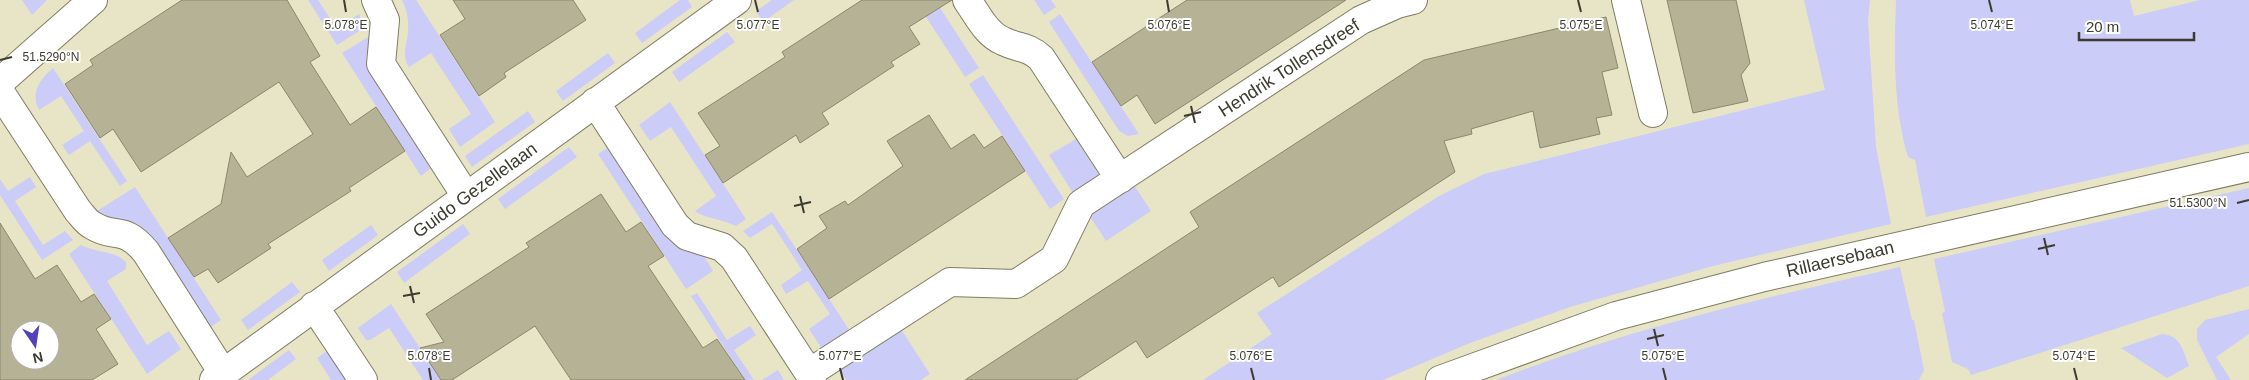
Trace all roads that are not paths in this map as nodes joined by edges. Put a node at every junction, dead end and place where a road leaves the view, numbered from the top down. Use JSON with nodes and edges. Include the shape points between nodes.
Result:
{"nodes":[{"id":1,"x":376,"y":0,"type":"edge"},
{"id":2,"x":737,"y":0,"type":"edge"},
{"id":3,"x":968,"y":0,"type":"edge"},
{"id":4,"x":1412,"y":0,"type":"edge"},
{"id":5,"x":1626,"y":0,"type":"edge"},
{"id":6,"x":92,"y":1,"type":"edge"},
{"id":7,"x":0,"y":82,"type":"edge"},
{"id":8,"x":0,"y":92,"type":"edge"},
{"id":9,"x":595,"y":102,"type":"junction"},
{"id":10,"x":1653,"y":114,"type":"dead end"},
{"id":11,"x":2249,"y":167,"type":"edge"},
{"id":12,"x":1120,"y":178,"type":"junction"},
{"id":13,"x":466,"y":196,"type":"junction"},
{"id":14,"x":314,"y":306,"type":"junction"},
{"id":15,"x":810,"y":376,"type":"edge"},
{"id":16,"x":218,"y":377,"type":"edge"},
{"id":17,"x":363,"y":380,"type":"edge"},
{"id":18,"x":1440,"y":380,"type":"edge"}],
"edges":[{"from":1,"to":13,"type":"street","via":[[385,20],[382,64]]},
{"from":2,"to":9,"type":"street","name":"Guido Gezellelaan"},
{"from":3,"to":12,"type":"street","via":[[989,32],[1002,41],[1030,49],[1041,58]]},
{"from":4,"to":12,"type":"street","name":"Hendrik Tollensdreef","via":[[1361,20]]},
{"from":5,"to":10,"type":"street"},
{"from":6,"to":7,"type":"street"},
{"from":8,"to":16,"type":"street","via":[[90,224],[135,239],[146,252]]},
{"from":9,"to":13,"type":"street","name":"Guido Gezellelaan"},
{"from":9,"to":15,"type":"street","name":"Hendrik Tollensdreef","via":[[675,225],[687,236],[722,246],[734,258]]},
{"from":11,"to":18,"type":"street","name":"Rillaersebaan","via":[[1764,276],[1616,316]]},
{"from":12,"to":15,"type":"street","name":"Hendrik Tollensdreef","via":[[1081,204],[1054,259],[1016,284],[950,282]]},
{"from":13,"to":14,"type":"street","name":"Guido Gezellelaan"},
{"from":14,"to":16,"type":"street","name":"Guido Gezellelaan"},
{"from":14,"to":17,"type":"street"}]}
